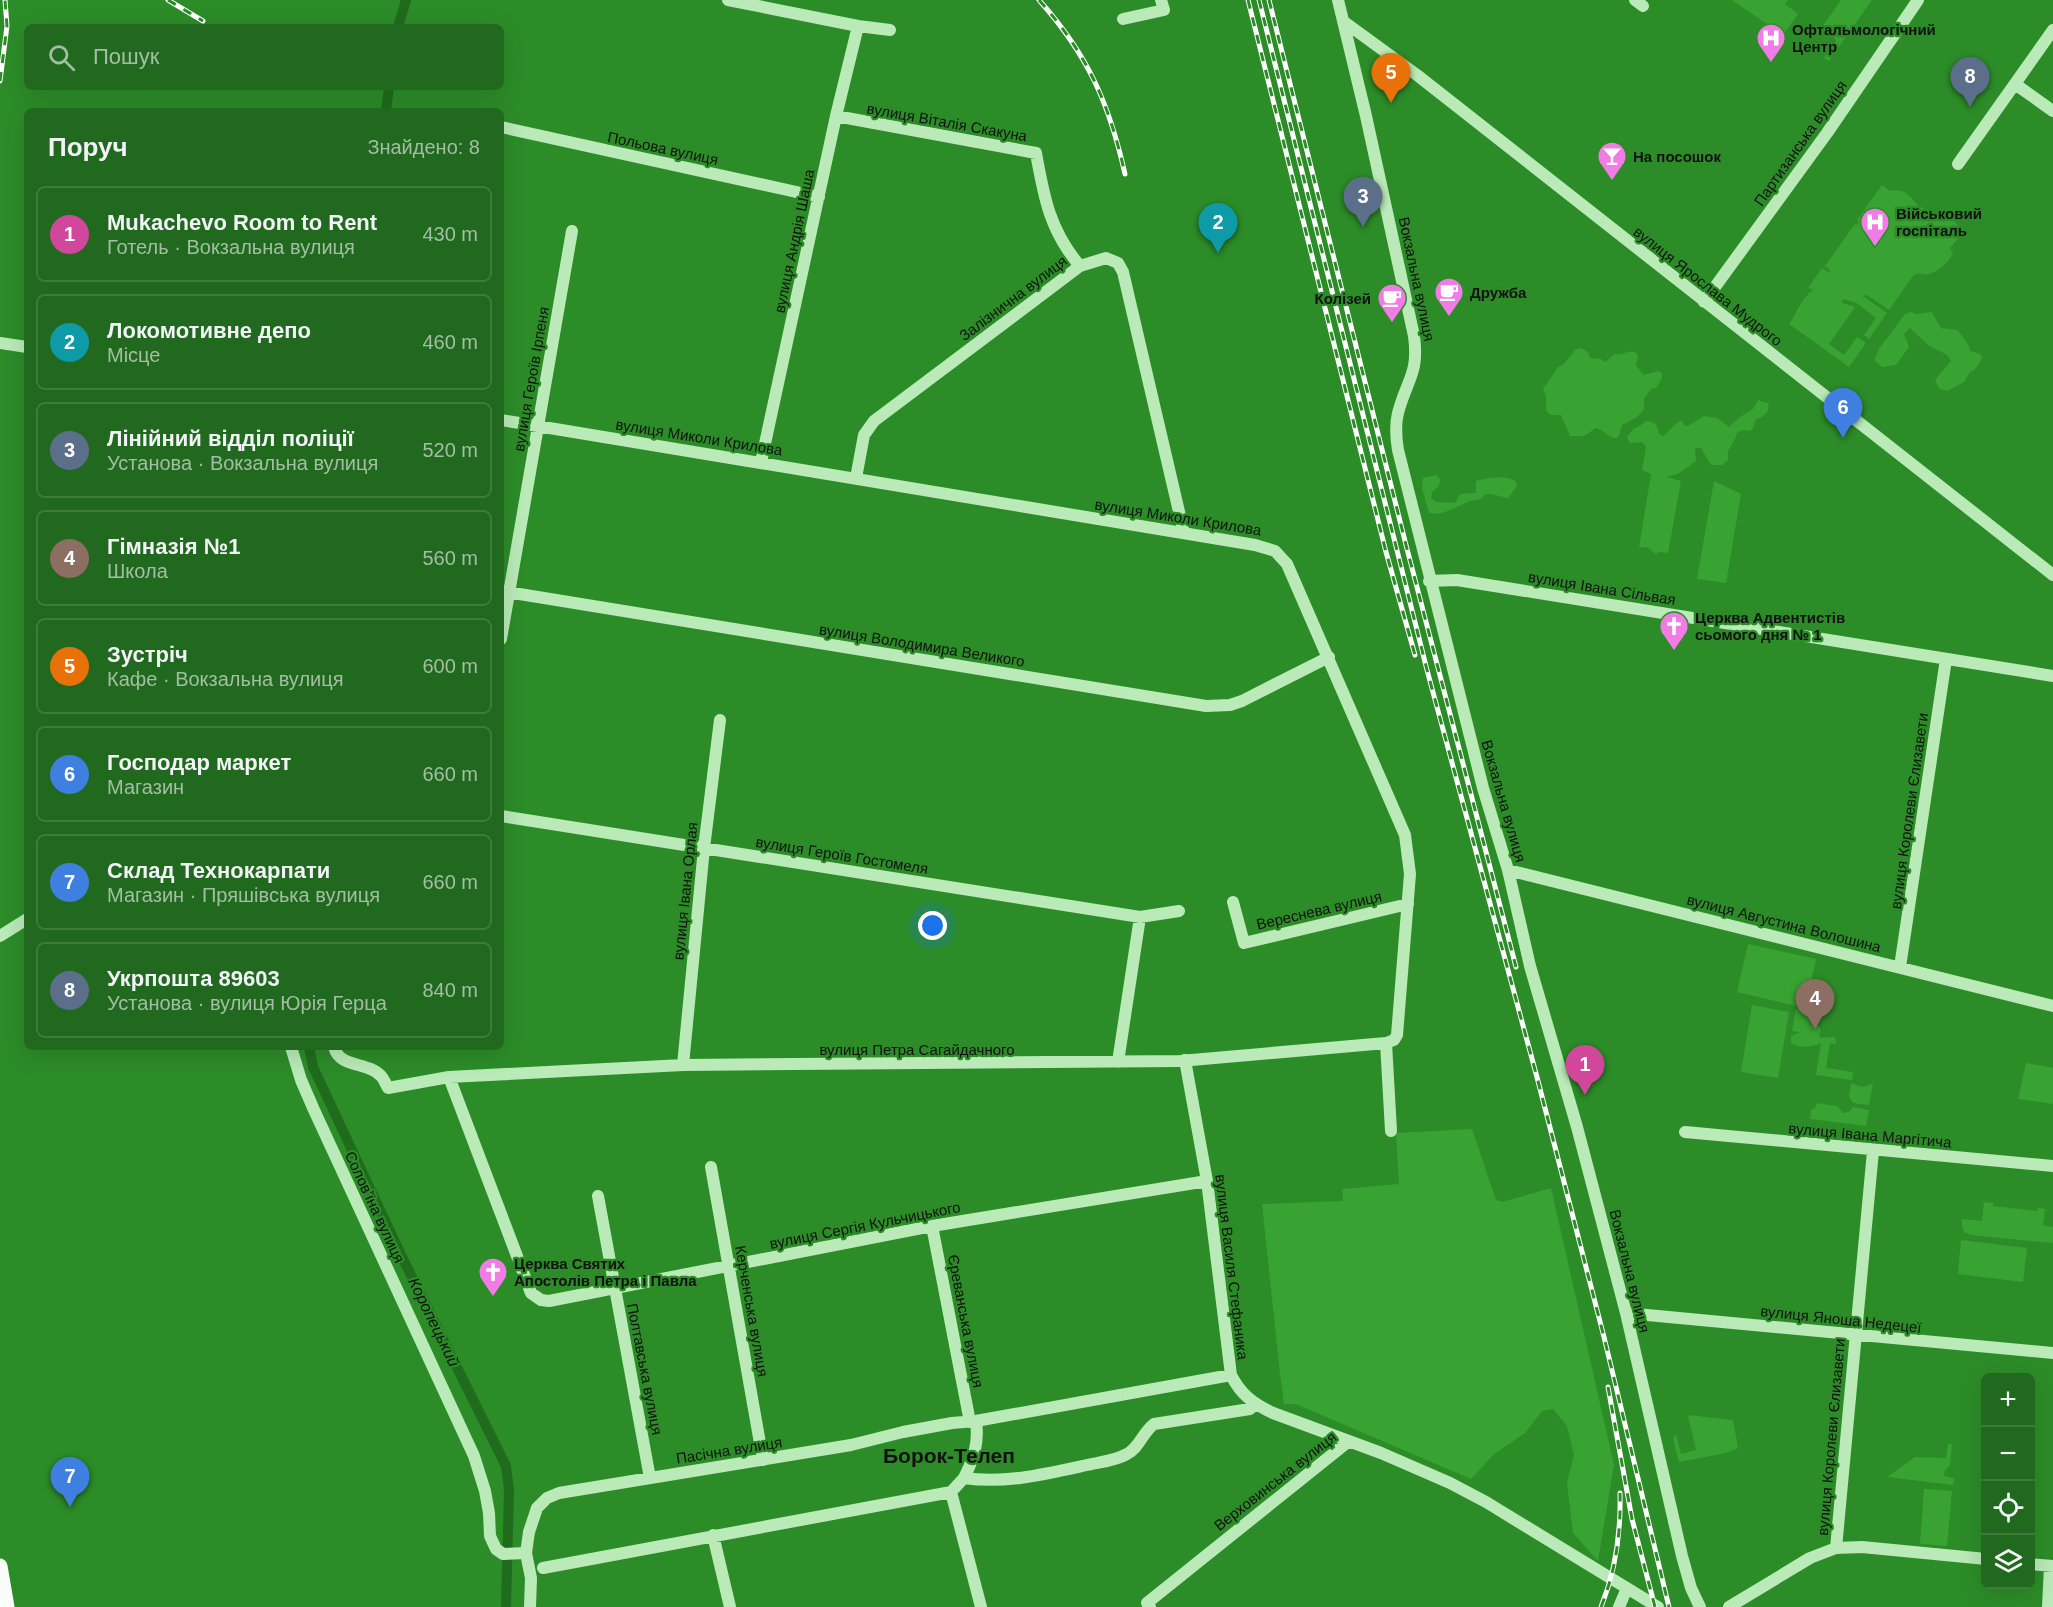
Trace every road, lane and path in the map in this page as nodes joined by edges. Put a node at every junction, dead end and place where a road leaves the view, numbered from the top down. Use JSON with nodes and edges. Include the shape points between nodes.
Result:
{"nodes":[{"id":1,"x":728,"y":0,"type":"edge"},
{"id":2,"x":1161,"y":0,"type":"edge"},
{"id":3,"x":1338,"y":0,"type":"edge"},
{"id":4,"x":1918,"y":0,"type":"edge"},
{"id":5,"x":1124,"y":20,"type":"dead end"},
{"id":6,"x":1343,"y":21,"type":"junction"},
{"id":7,"x":858,"y":26,"type":"junction"},
{"id":8,"x":890,"y":30,"type":"dead end"},
{"id":9,"x":2053,"y":30,"type":"edge"},
{"id":10,"x":2015,"y":84,"type":"junction"},
{"id":11,"x":2053,"y":111,"type":"edge"},
{"id":12,"x":836,"y":116,"type":"junction"},
{"id":13,"x":504,"y":128,"type":"edge"},
{"id":14,"x":1958,"y":164,"type":"dead end"},
{"id":15,"x":819,"y":197,"type":"junction"},
{"id":16,"x":572,"y":231,"type":"dead end"},
{"id":17,"x":1080,"y":266,"type":"junction"},
{"id":18,"x":1704,"y":302,"type":"junction"},
{"id":19,"x":0,"y":343,"type":"edge"},
{"id":20,"x":24,"y":347,"type":"edge"},
{"id":21,"x":504,"y":420,"type":"edge"},
{"id":22,"x":537,"y":426,"type":"junction"},
{"id":23,"x":761,"y":462,"type":"junction"},
{"id":24,"x":856,"y":478,"type":"junction"},
{"id":25,"x":1184,"y":533,"type":"junction"},
{"id":26,"x":2053,"y":574,"type":"edge"},
{"id":27,"x":1430,"y":581,"type":"junction"},
{"id":28,"x":505,"y":592,"type":"edge"},
{"id":29,"x":1329,"y":657,"type":"junction"},
{"id":30,"x":1946,"y":659,"type":"junction"},
{"id":31,"x":2053,"y":676,"type":"edge"},
{"id":32,"x":720,"y":720,"type":"dead end"},
{"id":33,"x":504,"y":816,"type":"edge"},
{"id":34,"x":704,"y":848,"type":"junction"},
{"id":35,"x":1508,"y":870,"type":"junction"},
{"id":36,"x":1233,"y":902,"type":"dead end"},
{"id":37,"x":1408,"y":904,"type":"junction"},
{"id":38,"x":1179,"y":910,"type":"dead end"},
{"id":39,"x":1140,"y":917,"type":"junction"},
{"id":40,"x":24,"y":921,"type":"edge"},
{"id":41,"x":0,"y":936,"type":"edge"},
{"id":42,"x":1900,"y":968,"type":"junction"},
{"id":43,"x":2053,"y":1006,"type":"edge"},
{"id":44,"x":1386,"y":1043,"type":"junction"},
{"id":45,"x":292,"y":1050,"type":"edge"},
{"id":46,"x":335,"y":1050,"type":"edge"},
{"id":47,"x":1185,"y":1060,"type":"junction"},
{"id":48,"x":1118,"y":1062,"type":"junction"},
{"id":49,"x":683,"y":1065,"type":"junction"},
{"id":50,"x":449,"y":1077,"type":"junction"},
{"id":51,"x":1391,"y":1131,"type":"dead end"},
{"id":52,"x":1685,"y":1132,"type":"dead end"},
{"id":53,"x":1873,"y":1150,"type":"junction"},
{"id":54,"x":2053,"y":1166,"type":"edge"},
{"id":55,"x":711,"y":1167,"type":"dead end"},
{"id":56,"x":1207,"y":1181,"type":"junction"},
{"id":57,"x":598,"y":1196,"type":"dead end"},
{"id":58,"x":932,"y":1226,"type":"junction"},
{"id":59,"x":729,"y":1266,"type":"junction"},
{"id":60,"x":615,"y":1288,"type":"junction"},
{"id":61,"x":1626,"y":1313,"type":"junction"},
{"id":62,"x":1856,"y":1336,"type":"junction"},
{"id":63,"x":2053,"y":1353,"type":"edge"},
{"id":64,"x":1231,"y":1375,"type":"junction"},
{"id":65,"x":1255,"y":1404,"type":"junction"},
{"id":66,"x":973,"y":1421,"type":"junction"},
{"id":67,"x":1349,"y":1442,"type":"junction"},
{"id":68,"x":763,"y":1460,"type":"junction"},
{"id":69,"x":651,"y":1478,"type":"junction"},
{"id":70,"x":963,"y":1478,"type":"junction"},
{"id":71,"x":951,"y":1492,"type":"junction"},
{"id":72,"x":713,"y":1535,"type":"junction"},
{"id":73,"x":1836,"y":1548,"type":"junction"},
{"id":74,"x":521,"y":1553,"type":"junction"},
{"id":75,"x":1981,"y":1559,"type":"edge"},
{"id":76,"x":2035,"y":1564,"type":"edge"},
{"id":77,"x":0,"y":1566,"type":"edge"},
{"id":78,"x":2052,"y":1566,"type":"edge"},
{"id":79,"x":543,"y":1568,"type":"dead end"},
{"id":80,"x":1627,"y":1588,"type":"junction"},
{"id":81,"x":1146,"y":1606,"type":"edge"},
{"id":82,"x":7,"y":1607,"type":"edge"},
{"id":83,"x":530,"y":1607,"type":"edge"},
{"id":84,"x":730,"y":1607,"type":"edge"},
{"id":85,"x":981,"y":1607,"type":"edge"},
{"id":86,"x":1619,"y":1607,"type":"edge"},
{"id":87,"x":1658,"y":1607,"type":"edge"},
{"id":88,"x":1700,"y":1607,"type":"edge"},
{"id":89,"x":1728,"y":1607,"type":"edge"},
{"id":90,"x":2048,"y":1607,"type":"edge"}],
"edges":[{"from":1,"to":7,"type":"street"},
{"from":2,"to":5,"type":"street","via":[[1164,10]]},
{"from":3,"to":6,"type":"street","name":"Вокзальна вулиця"},
{"from":4,"to":18,"type":"street","name":"Партизанська вулиця"},
{"from":6,"to":18,"type":"street","name":"вулиця Ярослава Мудрого"},
{"from":6,"to":27,"type":"street","name":"Вокзальна вулиця","via":[[1414,336],[1416,365],[1398,414],[1396,438]]},
{"from":7,"to":8,"type":"street"},
{"from":7,"to":12,"type":"street","name":"вулиця Андрія Шаша"},
{"from":9,"to":10,"type":"street"},
{"from":10,"to":11,"type":"street"},
{"from":10,"to":14,"type":"street"},
{"from":12,"to":15,"type":"street","name":"вулиця Андрія Шаша"},
{"from":12,"to":17,"type":"street","name":"вулиця Віталія Скакуна","via":[[1036,153],[1049,216],[1061,242]]},
{"from":13,"to":15,"type":"street","name":"Польова вулиця"},
{"from":15,"to":23,"type":"street","name":"вулиця Андрія Шаша"},
{"from":16,"to":22,"type":"street","name":"вулиця Героїв Ірпеня"},
{"from":17,"to":24,"type":"street","name":"Залізнична вулиця","via":[[874,422],[864,435]]},
{"from":17,"to":25,"type":"street","name":"Залізнична вулиця","via":[[1106,258],[1118,263],[1123,272]]},
{"from":18,"to":26,"type":"street","name":"вулиця Ярослава Мудрого"},
{"from":19,"to":20,"type":"street"},
{"from":21,"to":22,"type":"street","name":"вулиця Миколи Крилова"},
{"from":22,"to":23,"type":"street","name":"вулиця Миколи Крилова"},
{"from":22,"to":28,"type":"street","name":"вулиця Героїв Ірпеня"},
{"from":23,"to":24,"type":"street","name":"вулиця Миколи Крилова"},
{"from":24,"to":25,"type":"street","name":"вулиця Миколи Крилова"},
{"from":25,"to":29,"type":"street","name":"вулиця Миколи Крилова","via":[[1275,550],[1287,564]]},
{"from":27,"to":30,"type":"street","name":"вулиця Івана Сільвая","via":[[1457,580]]},
{"from":27,"to":35,"type":"street","name":"Вокзальна вулиця"},
{"from":28,"to":29,"type":"street","name":"вулиця Володимира Великого","via":[[1206,706],[1242,701]]},
{"from":29,"to":37,"type":"street","name":"вулиця Миколи Крилова","via":[[1405,835],[1410,874]]},
{"from":30,"to":31,"type":"street","name":"вулиця Івана Сільвая"},
{"from":30,"to":42,"type":"street","name":"вулиця Королеви Єлизавети"},
{"from":32,"to":34,"type":"street","name":"вулиця Івана Орлая"},
{"from":33,"to":34,"type":"street","name":"вулиця Героїв Гостомеля"},
{"from":34,"to":39,"type":"street","name":"вулиця Героїв Гостомеля"},
{"from":34,"to":49,"type":"street","name":"вулиця Івана Орлая"},
{"from":35,"to":42,"type":"street","name":"вулиця Августина Волошина"},
{"from":35,"to":61,"type":"street","name":"Вокзальна вулиця","via":[[1530,966]]},
{"from":36,"to":37,"type":"street","name":"Вереснева вулиця","via":[[1244,943]]},
{"from":37,"to":44,"type":"street","name":"вулиця Миколи Крилова","via":[[1399,1029],[1394,1040]]},
{"from":38,"to":39,"type":"street","name":"вулиця Героїв Гостомеля"},
{"from":39,"to":48,"type":"street"},
{"from":40,"to":41,"type":"street"},
{"from":42,"to":43,"type":"street","name":"вулиця Августина Волошина"},
{"from":44,"to":47,"type":"street","name":"вулиця Петра Сагайдачного"},
{"from":44,"to":51,"type":"street"},
{"from":45,"to":74,"type":"street","name":"Соловʼїна вулиця","via":[[314,1110],[474,1456],[496,1550],[502,1554]]},
{"from":46,"to":50,"type":"street","name":"вулиця Петра Сагайдачного","via":[[344,1061],[381,1075],[388,1089]]},
{"from":47,"to":48,"type":"street","name":"вулиця Петра Сагайдачного"},
{"from":47,"to":56,"type":"street","name":"вулиця Василя Стефаника"},
{"from":48,"to":49,"type":"street","name":"вулиця Петра Сагайдачного"},
{"from":49,"to":50,"type":"street","name":"вулиця Петра Сагайдачного"},
{"from":50,"to":60,"type":"street","name":"вулиця Сергія Кульчицького","via":[[531,1293],[549,1301]]},
{"from":52,"to":53,"type":"street","name":"вулиця Івана Маргітича"},
{"from":53,"to":54,"type":"street","name":"вулиця Івана Маргітича"},
{"from":53,"to":62,"type":"street","name":"вулиця Королеви Єлизавети"},
{"from":55,"to":59,"type":"street","name":"Керченська вулиця"},
{"from":56,"to":58,"type":"street","name":"вулиця Сергія Кульчицького"},
{"from":56,"to":64,"type":"street","name":"вулиця Василя Стефаника"},
{"from":57,"to":60,"type":"street","name":"Полтавська вулиця"},
{"from":58,"to":59,"type":"street","name":"вулиця Сергія Кульчицького"},
{"from":58,"to":66,"type":"street","name":"Єреванська вулиця"},
{"from":59,"to":60,"type":"street","name":"вулиця Сергія Кульчицького"},
{"from":59,"to":68,"type":"street","name":"Керченська вулиця"},
{"from":60,"to":69,"type":"street","name":"Полтавська вулиця"},
{"from":61,"to":62,"type":"street","name":"вулиця Яноша Недецеї"},
{"from":61,"to":88,"type":"street","name":"Вокзальна вулиця","via":[[1682,1556]]},
{"from":62,"to":63,"type":"street","name":"вулиця Яноша Недецеї"},
{"from":62,"to":73,"type":"street","name":"вулиця Королеви Єлизавети"},
{"from":64,"to":65,"type":"street","name":"вулиця Василя Стефаника","via":[[1237,1388]]},
{"from":64,"to":66,"type":"street","name":"Пасічна вулиця"},
{"from":65,"to":67,"type":"street","name":"вулиця Василя Стефаника"},
{"from":65,"to":70,"type":"street","via":[[1250,1409],[1154,1424],[1131,1451],[1114,1459],[999,1481]]},
{"from":66,"to":68,"type":"street","name":"Пасічна вулиця"},
{"from":66,"to":70,"type":"street","via":[[977,1445]]},
{"from":67,"to":80,"type":"street","name":"Верховинська вулиця","via":[[1413,1466],[1486,1502]]},
{"from":67,"to":81,"type":"street","name":"Верховинська вулиця"},
{"from":68,"to":69,"type":"street","name":"Пасічна вулиця"},
{"from":69,"to":74,"type":"street","name":"Пасічна вулиця","via":[[547,1498],[537,1508]]},
{"from":70,"to":71,"type":"street"},
{"from":71,"to":72,"type":"street"},
{"from":71,"to":85,"type":"street"},
{"from":72,"to":79,"type":"street"},
{"from":72,"to":84,"type":"street"},
{"from":73,"to":75,"type":"street"},
{"from":73,"to":89,"type":"street","via":[[1810,1558]]},
{"from":74,"to":83,"type":"street","via":[[531,1578]]},
{"from":76,"to":78,"type":"street"},
{"from":77,"to":82,"type":"main road"},
{"from":78,"to":90,"type":"street"},
{"from":80,"to":86,"type":"street"},
{"from":80,"to":87,"type":"street","name":"Верховинська вулиця"}]}
